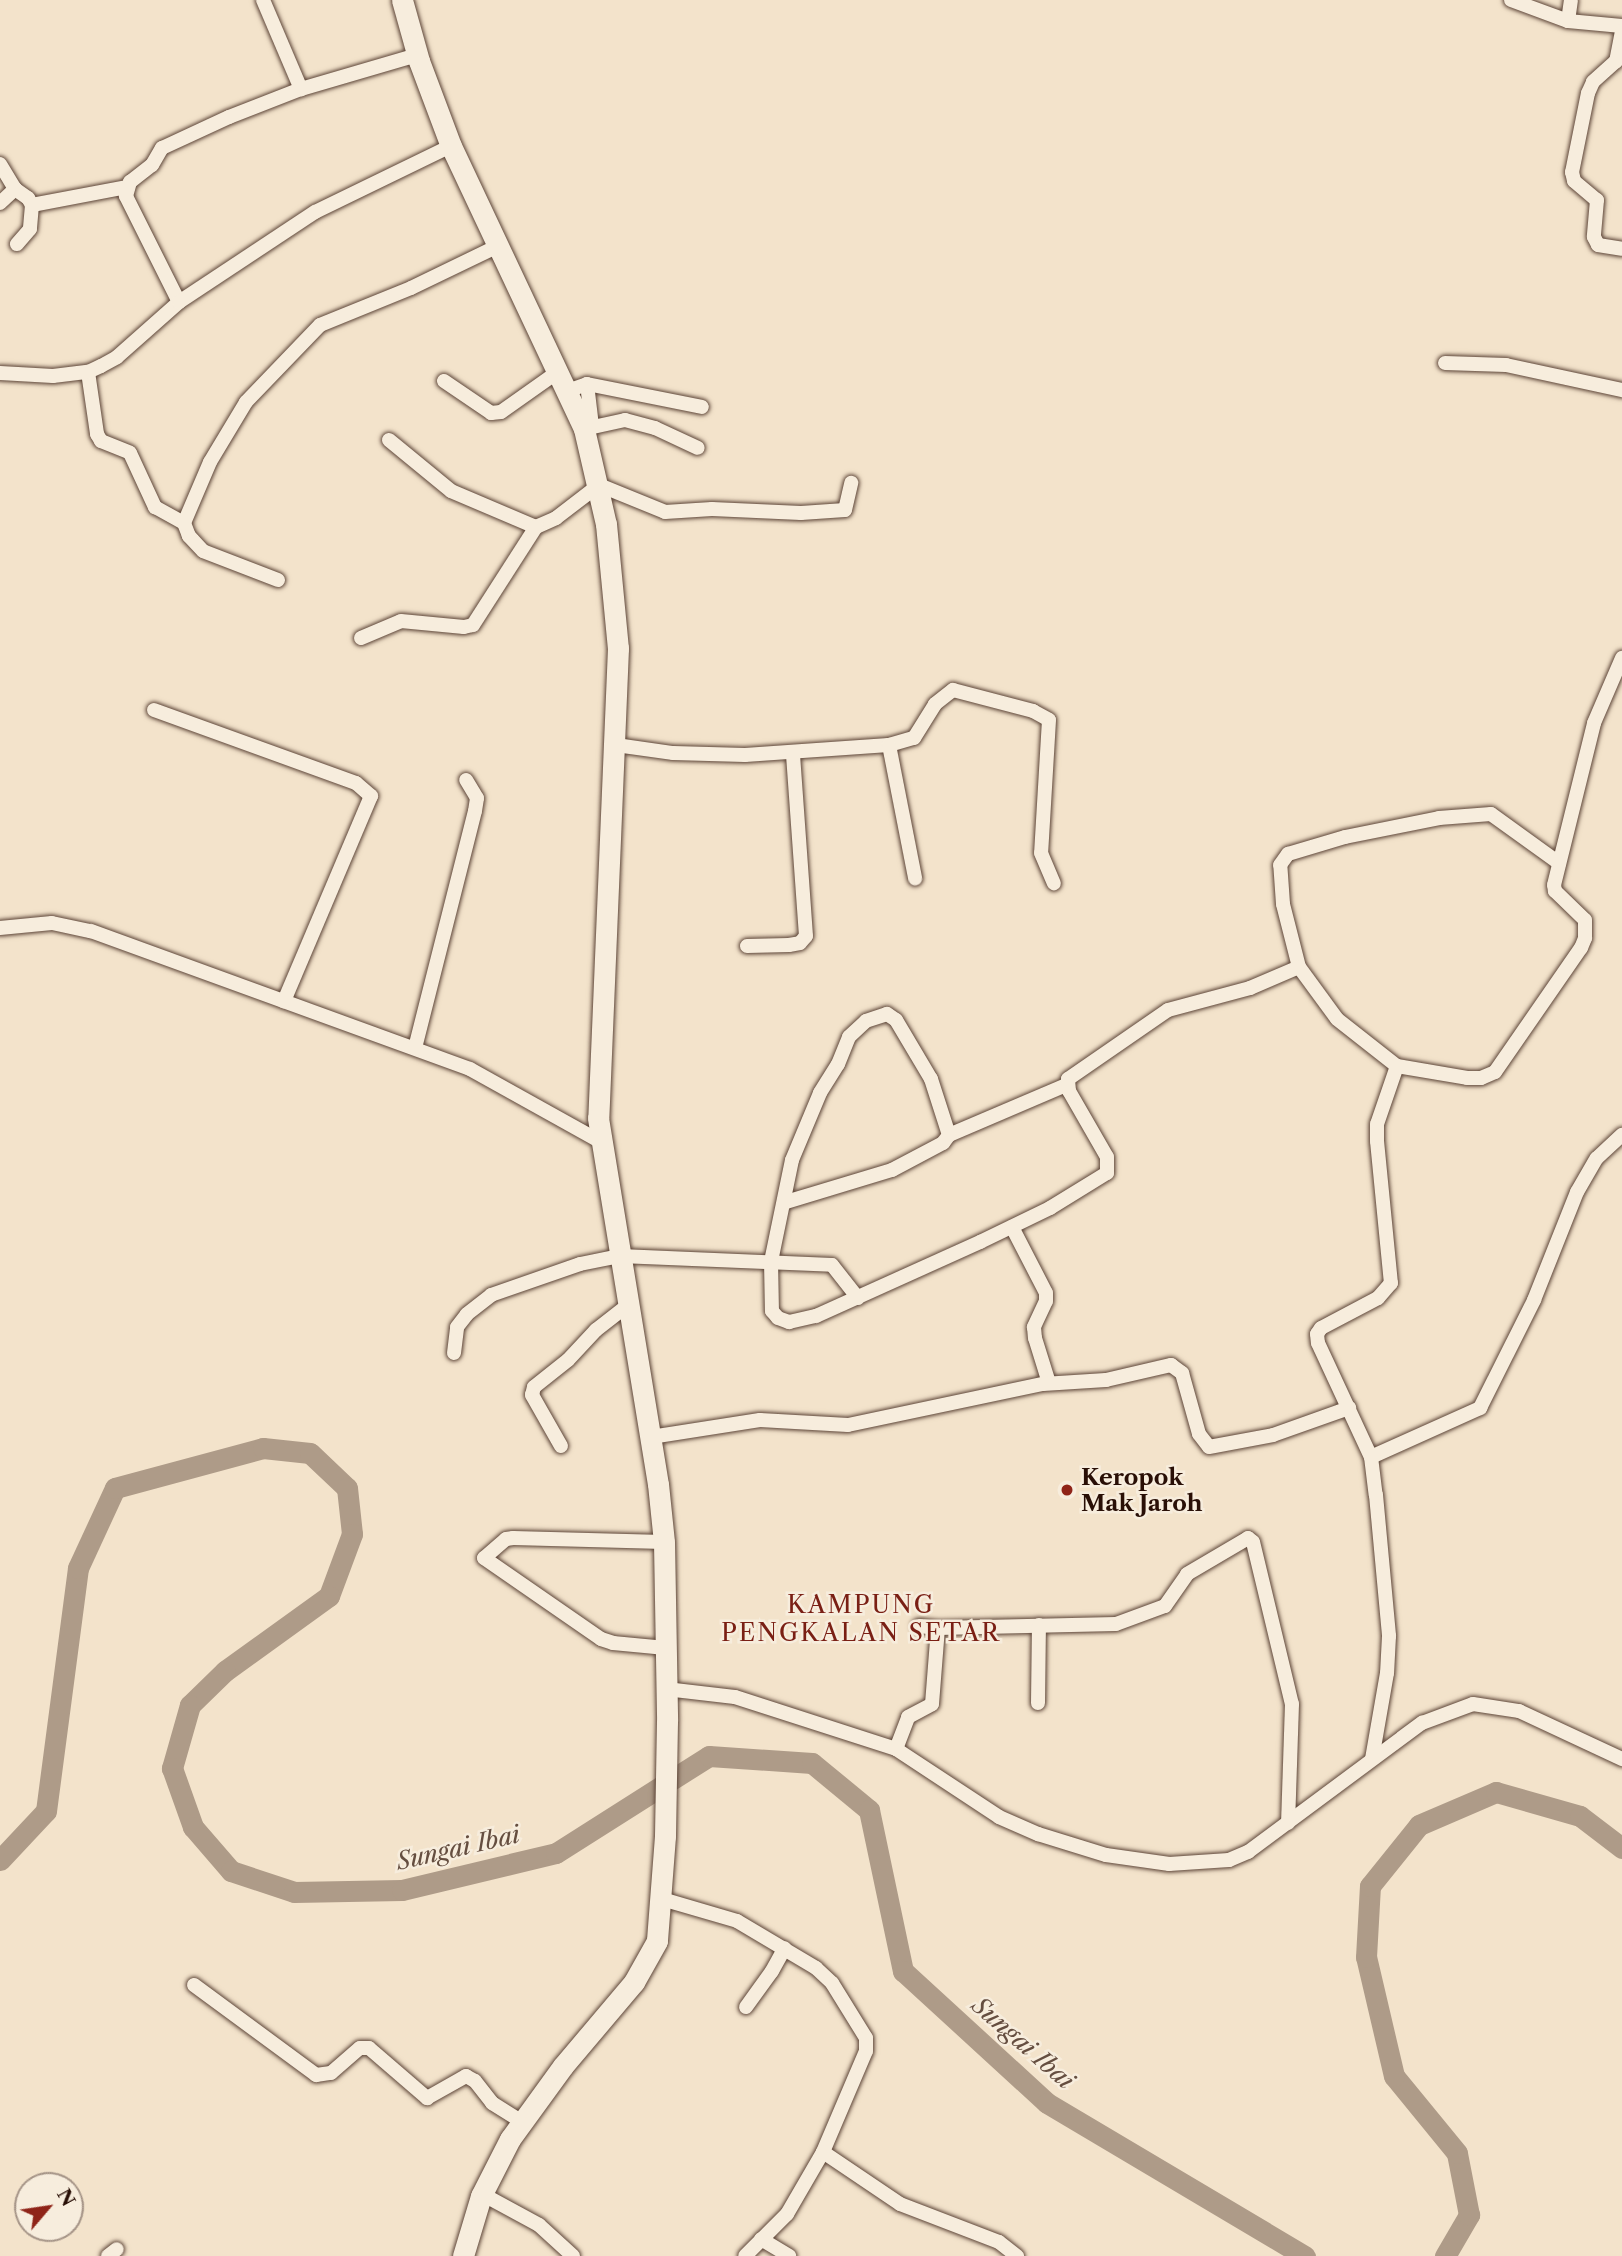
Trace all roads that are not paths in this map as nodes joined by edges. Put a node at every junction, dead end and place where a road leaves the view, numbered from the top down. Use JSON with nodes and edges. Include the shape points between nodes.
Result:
{"nodes":[{"id":1,"x":263,"y":0,"type":"edge"},
{"id":2,"x":402,"y":0,"type":"edge"},
{"id":3,"x":1511,"y":0,"type":"edge"},
{"id":4,"x":1571,"y":0,"type":"edge"},
{"id":5,"x":1568,"y":21,"type":"junction"},
{"id":6,"x":1622,"y":29,"type":"edge"},
{"id":7,"x":417,"y":55,"type":"junction"},
{"id":8,"x":301,"y":89,"type":"junction"},
{"id":9,"x":450,"y":146,"type":"junction"},
{"id":10,"x":0,"y":164,"type":"edge"},
{"id":11,"x":126,"y":187,"type":"junction"},
{"id":12,"x":15,"y":189,"type":"junction"},
{"id":13,"x":0,"y":203,"type":"edge"},
{"id":14,"x":32,"y":205,"type":"junction"},
{"id":15,"x":17,"y":243,"type":"dead end"},
{"id":16,"x":496,"y":247,"type":"junction"},
{"id":17,"x":1622,"y":249,"type":"edge"},
{"id":18,"x":179,"y":302,"type":"junction"},
{"id":19,"x":1445,"y":363,"type":"dead end"},
{"id":20,"x":559,"y":371,"type":"junction"},
{"id":21,"x":88,"y":372,"type":"junction"},
{"id":22,"x":0,"y":373,"type":"edge"},
{"id":23,"x":444,"y":380,"type":"dead end"},
{"id":24,"x":577,"y":387,"type":"junction"},
{"id":25,"x":1622,"y":390,"type":"edge"},
{"id":26,"x":702,"y":407,"type":"dead end"},
{"id":27,"x":588,"y":428,"type":"junction"},
{"id":28,"x":389,"y":440,"type":"dead end"},
{"id":29,"x":698,"y":448,"type":"dead end"},
{"id":30,"x":851,"y":483,"type":"dead end"},
{"id":31,"x":598,"y":485,"type":"junction"},
{"id":32,"x":184,"y":523,"type":"junction"},
{"id":33,"x":536,"y":527,"type":"junction"},
{"id":34,"x":278,"y":580,"type":"dead end"},
{"id":35,"x":361,"y":638,"type":"dead end"},
{"id":36,"x":1622,"y":658,"type":"edge"},
{"id":37,"x":154,"y":710,"type":"dead end"},
{"id":38,"x":889,"y":745,"type":"junction"},
{"id":39,"x":616,"y":746,"type":"junction"},
{"id":40,"x":793,"y":753,"type":"junction"},
{"id":41,"x":466,"y":780,"type":"dead end"},
{"id":42,"x":1559,"y":863,"type":"junction"},
{"id":43,"x":915,"y":878,"type":"dead end"},
{"id":44,"x":1055,"y":883,"type":"dead end"},
{"id":45,"x":0,"y":928,"type":"edge"},
{"id":46,"x":747,"y":946,"type":"dead end"},
{"id":47,"x":1299,"y":967,"type":"junction"},
{"id":48,"x":284,"y":1001,"type":"junction"},
{"id":49,"x":415,"y":1048,"type":"junction"},
{"id":50,"x":1397,"y":1066,"type":"junction"},
{"id":51,"x":1066,"y":1084,"type":"junction"},
{"id":52,"x":949,"y":1135,"type":"junction"},
{"id":53,"x":1622,"y":1135,"type":"edge"},
{"id":54,"x":601,"y":1142,"type":"junction"},
{"id":55,"x":786,"y":1202,"type":"junction"},
{"id":56,"x":1012,"y":1227,"type":"junction"},
{"id":57,"x":620,"y":1255,"type":"junction"},
{"id":58,"x":771,"y":1262,"type":"junction"},
{"id":59,"x":858,"y":1298,"type":"junction"},
{"id":60,"x":627,"y":1307,"type":"junction"},
{"id":61,"x":454,"y":1353,"type":"dead end"},
{"id":62,"x":1049,"y":1383,"type":"junction"},
{"id":63,"x":1349,"y":1408,"type":"junction"},
{"id":64,"x":651,"y":1437,"type":"junction"},
{"id":65,"x":561,"y":1446,"type":"dead end"},
{"id":66,"x":1371,"y":1457,"type":"junction"},
{"id":67,"x":664,"y":1542,"type":"junction"},
{"id":68,"x":1039,"y":1625,"type":"junction"},
{"id":69,"x":919,"y":1626,"type":"dead end"},
{"id":70,"x":938,"y":1629,"type":"junction"},
{"id":71,"x":666,"y":1648,"type":"junction"},
{"id":72,"x":666,"y":1689,"type":"junction"},
{"id":73,"x":1038,"y":1703,"type":"dead end"},
{"id":74,"x":896,"y":1749,"type":"junction"},
{"id":75,"x":1373,"y":1759,"type":"junction"},
{"id":76,"x":1622,"y":1759,"type":"edge"},
{"id":77,"x":1288,"y":1823,"type":"junction"},
{"id":78,"x":662,"y":1899,"type":"junction"},
{"id":79,"x":785,"y":1948,"type":"junction"},
{"id":80,"x":194,"y":1985,"type":"dead end"},
{"id":81,"x":746,"y":2007,"type":"dead end"},
{"id":82,"x":522,"y":2122,"type":"junction"},
{"id":83,"x":823,"y":2152,"type":"junction"},
{"id":84,"x":482,"y":2194,"type":"junction"},
{"id":85,"x":761,"y":2239,"type":"junction"},
{"id":86,"x":463,"y":2256,"type":"edge"},
{"id":87,"x":573,"y":2256,"type":"edge"},
{"id":88,"x":745,"y":2256,"type":"edge"},
{"id":89,"x":789,"y":2256,"type":"edge"},
{"id":90,"x":1017,"y":2256,"type":"edge"}],
"edges":[{"from":1,"to":8,"type":"street"},
{"from":2,"to":7,"type":"main road"},
{"from":3,"to":5,"type":"street"},
{"from":4,"to":5,"type":"street"},
{"from":5,"to":6,"type":"street"},
{"from":6,"to":17,"type":"street","via":[[1616,61],[1588,93],[1572,172],[1574,181],[1597,200],[1594,237],[1598,245]]},
{"from":7,"to":8,"type":"street"},
{"from":7,"to":9,"type":"main road"},
{"from":8,"to":11,"type":"street","via":[[171,142]]},
{"from":9,"to":16,"type":"main road"},
{"from":9,"to":18,"type":"street","via":[[315,212]]},
{"from":10,"to":12,"type":"street"},
{"from":11,"to":14,"type":"street"},
{"from":11,"to":18,"type":"street","via":[[126,196]]},
{"from":12,"to":13,"type":"street"},
{"from":12,"to":14,"type":"street"},
{"from":14,"to":15,"type":"street","via":[[30,229]]},
{"from":16,"to":20,"type":"main road"},
{"from":16,"to":32,"type":"street","via":[[314,330],[251,394],[210,461]]},
{"from":18,"to":21,"type":"street","via":[[117,358]]},
{"from":19,"to":25,"type":"street","via":[[1506,365]]},
{"from":20,"to":23,"type":"street","via":[[501,412],[491,413]]},
{"from":20,"to":24,"type":"main road"},
{"from":21,"to":22,"type":"street","via":[[53,376]]},
{"from":21,"to":32,"type":"street","via":[[97,435],[131,453],[155,507]]},
{"from":24,"to":26,"type":"street"},
{"from":24,"to":27,"type":"main road"},
{"from":27,"to":29,"type":"street","via":[[625,420]]},
{"from":27,"to":31,"type":"main road"},
{"from":28,"to":33,"type":"street","via":[[451,491]]},
{"from":30,"to":31,"type":"street","via":[[845,510],[801,513],[665,512]]},
{"from":31,"to":33,"type":"street","via":[[556,518]]},
{"from":31,"to":39,"type":"main road","via":[[618,648]]},
{"from":32,"to":34,"type":"street","via":[[203,551]]},
{"from":33,"to":35,"type":"street","via":[[474,625],[401,621]]},
{"from":36,"to":42,"type":"street","via":[[1594,723]]},
{"from":37,"to":48,"type":"street","via":[[356,783],[371,796]]},
{"from":38,"to":40,"type":"street"},
{"from":38,"to":43,"type":"street"},
{"from":38,"to":44,"type":"street","via":[[914,738],[935,704],[953,690],[1044,714],[1049,720],[1041,853]]},
{"from":39,"to":40,"type":"street","via":[[673,753]]},
{"from":39,"to":54,"type":"main road","via":[[598,1104]]},
{"from":40,"to":46,"type":"street","via":[[806,936],[789,945]]},
{"from":41,"to":49,"type":"street","via":[[477,797],[475,811]]},
{"from":42,"to":47,"type":"street","via":[[1491,814],[1439,818],[1288,854],[1280,865],[1283,904]]},
{"from":42,"to":50,"type":"street","via":[[1555,891],[1585,920],[1585,939],[1506,1060],[1481,1078]]},
{"from":45,"to":48,"type":"street","via":[[66,924]]},
{"from":47,"to":50,"type":"street","via":[[1337,1020]]},
{"from":47,"to":51,"type":"street","via":[[1250,988],[1168,1010]]},
{"from":48,"to":49,"type":"street"},
{"from":49,"to":54,"type":"street","via":[[470,1069]]},
{"from":50,"to":63,"type":"street","via":[[1377,1124],[1389,1290],[1317,1334]]},
{"from":51,"to":52,"type":"street"},
{"from":51,"to":56,"type":"street","via":[[1107,1157],[1107,1173]]},
{"from":52,"to":55,"type":"street","via":[[943,1143],[892,1170]]},
{"from":52,"to":55,"type":"street","via":[[931,1079],[896,1020],[887,1014],[866,1021],[849,1037],[816,1102],[792,1160]]},
{"from":53,"to":66,"type":"street","via":[[1597,1158],[1577,1192],[1534,1300],[1480,1408]]},
{"from":54,"to":57,"type":"main road"},
{"from":55,"to":58,"type":"street"},
{"from":56,"to":59,"type":"street"},
{"from":56,"to":62,"type":"street","via":[[1046,1293],[1034,1327]]},
{"from":57,"to":58,"type":"street"},
{"from":57,"to":60,"type":"main road"},
{"from":57,"to":61,"type":"street","via":[[531,1280],[479,1302],[457,1327]]},
{"from":58,"to":59,"type":"street","via":[[832,1265]]},
{"from":58,"to":59,"type":"street","via":[[772,1311],[778,1318],[789,1322],[803,1319]]},
{"from":60,"to":64,"type":"main road"},
{"from":60,"to":65,"type":"street","via":[[534,1387],[532,1395]]},
{"from":62,"to":63,"type":"street","via":[[1106,1380],[1177,1367],[1199,1434],[1214,1448],[1273,1435]]},
{"from":62,"to":64,"type":"street","via":[[848,1425],[760,1420]]},
{"from":63,"to":66,"type":"street"},
{"from":64,"to":67,"type":"main road"},
{"from":66,"to":75,"type":"street","via":[[1390,1636]]},
{"from":67,"to":71,"type":"main road"},
{"from":67,"to":71,"type":"street","via":[[513,1538],[484,1558],[601,1639]]},
{"from":68,"to":70,"type":"street"},
{"from":68,"to":73,"type":"street"},
{"from":68,"to":77,"type":"street","via":[[1116,1623],[1159,1609],[1170,1602],[1187,1574],[1245,1538],[1253,1542],[1292,1704]]},
{"from":69,"to":70,"type":"street"},
{"from":70,"to":74,"type":"street","via":[[932,1704],[908,1717]]},
{"from":71,"to":72,"type":"main road"},
{"from":72,"to":74,"type":"street","via":[[735,1697]]},
{"from":72,"to":78,"type":"main road"},
{"from":74,"to":77,"type":"street","via":[[999,1817],[1106,1855],[1169,1864],[1229,1860]]},
{"from":75,"to":76,"type":"street","via":[[1422,1723],[1473,1704],[1519,1711]]},
{"from":75,"to":77,"type":"street"},
{"from":78,"to":79,"type":"street","via":[[727,1917]]},
{"from":78,"to":82,"type":"main road","via":[[657,1941],[644,1969]]},
{"from":79,"to":81,"type":"street"},
{"from":79,"to":83,"type":"street","via":[[826,1975],[867,2044]]},
{"from":80,"to":82,"type":"street","via":[[316,2075],[331,2073],[360,2048],[369,2048],[427,2098],[466,2076],[492,2104]]},
{"from":82,"to":84,"type":"main road","via":[[491,2169]]},
{"from":83,"to":85,"type":"street","via":[[787,2214]]},
{"from":83,"to":90,"type":"street","via":[[900,2204],[999,2242]]},
{"from":84,"to":86,"type":"main road"},
{"from":84,"to":87,"type":"street","via":[[539,2225]]},
{"from":85,"to":88,"type":"street"},
{"from":85,"to":89,"type":"street"}]}
